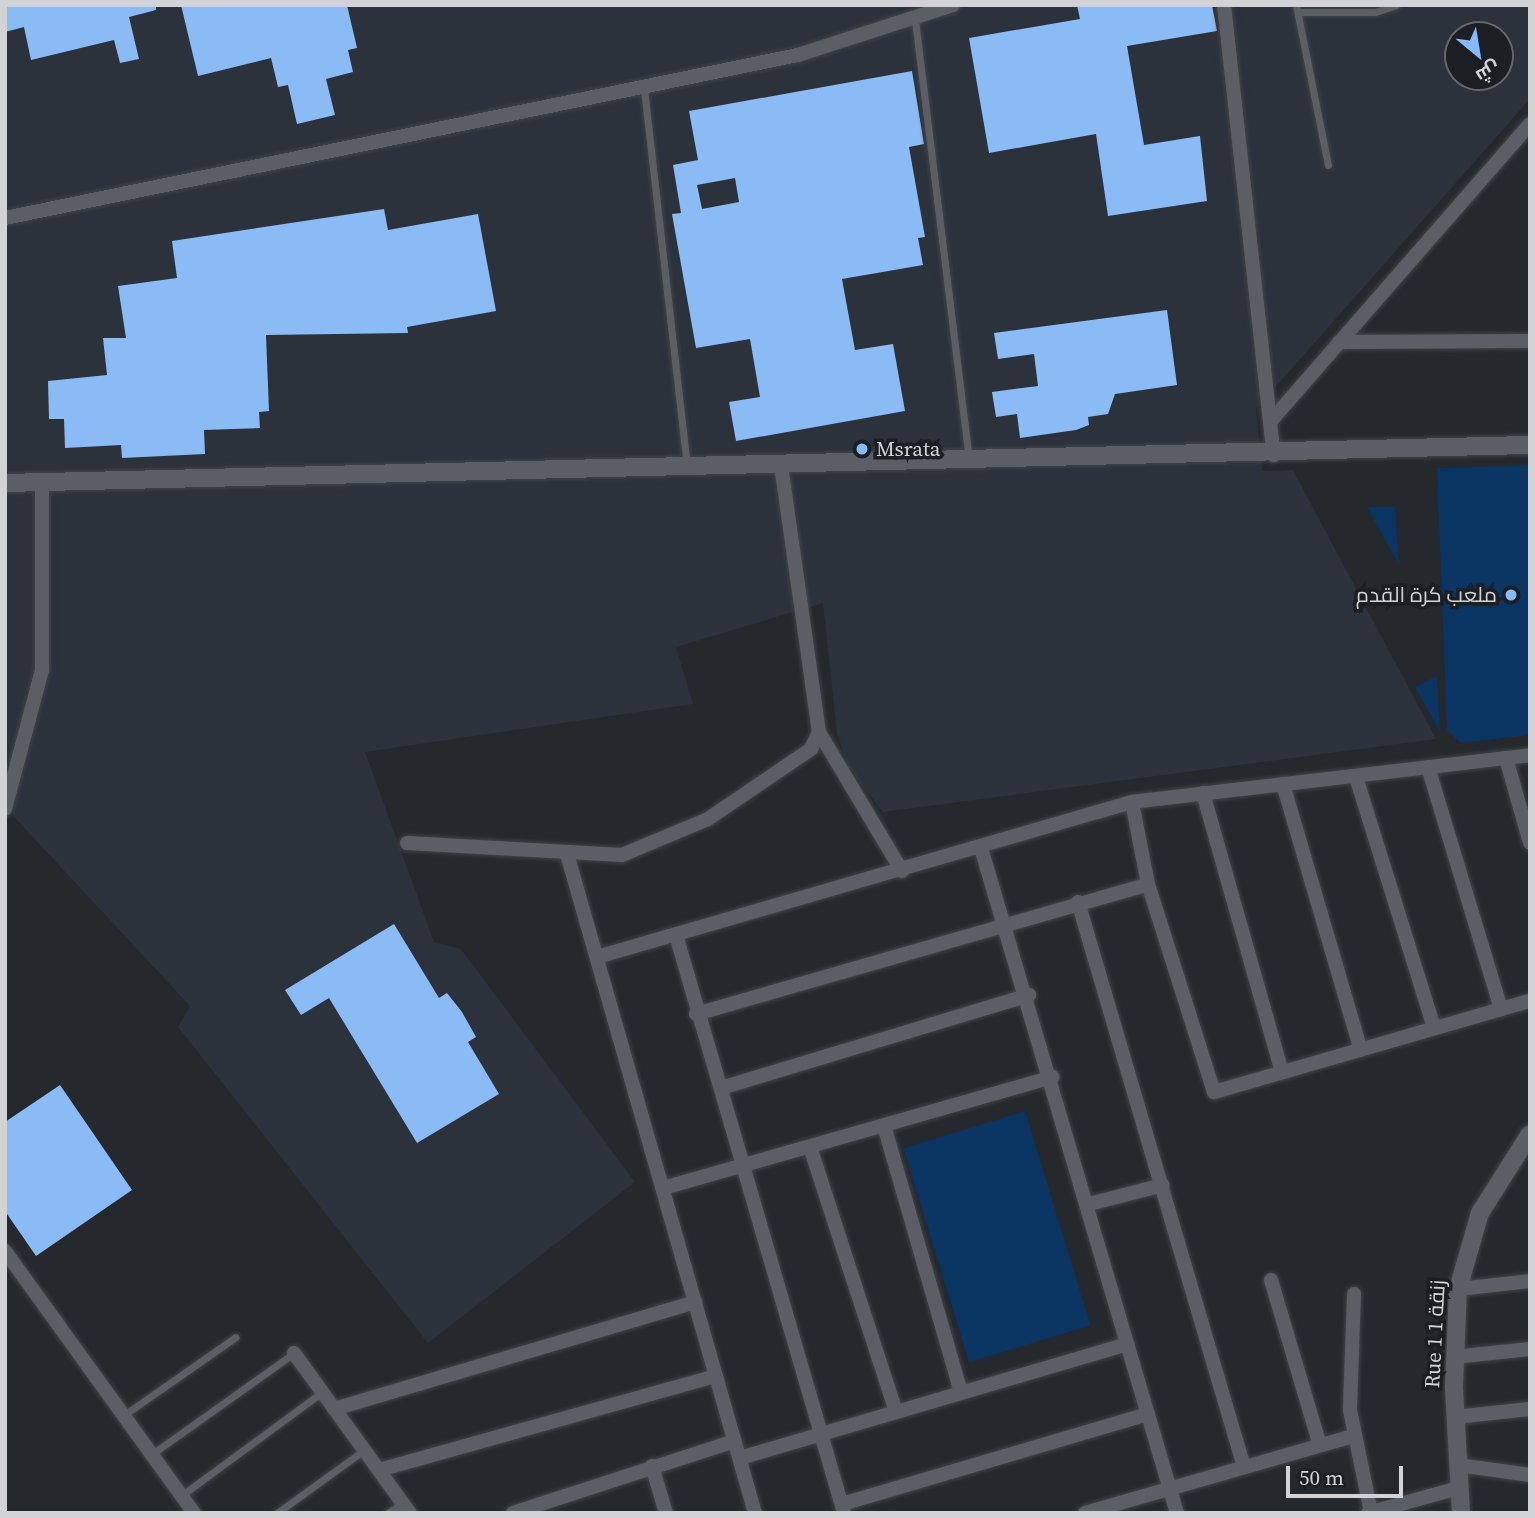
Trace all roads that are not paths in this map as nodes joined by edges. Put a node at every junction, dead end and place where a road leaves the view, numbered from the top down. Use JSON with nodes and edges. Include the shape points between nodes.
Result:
{"nodes":[{"id":1,"x":953,"y":5,"type":"edge"},
{"id":2,"x":1224,"y":5,"type":"edge"},
{"id":3,"x":1396,"y":5,"type":"edge"},
{"id":4,"x":1297,"y":9,"type":"edge"},
{"id":5,"x":915,"y":20,"type":"junction"},
{"id":6,"x":644,"y":89,"type":"junction"},
{"id":7,"x":1530,"y":124,"type":"edge"},
{"id":8,"x":1328,"y":165,"type":"dead end"},
{"id":9,"x":5,"y":218,"type":"edge"},
{"id":10,"x":1528,"y":338,"type":"edge"},
{"id":11,"x":1339,"y":342,"type":"junction"},
{"id":12,"x":1270,"y":422,"type":"junction"},
{"id":13,"x":1530,"y":445,"type":"edge"},
{"id":14,"x":1274,"y":456,"type":"junction"},
{"id":15,"x":970,"y":461,"type":"junction"},
{"id":16,"x":780,"y":466,"type":"junction"},
{"id":17,"x":687,"y":467,"type":"junction"},
{"id":18,"x":42,"y":481,"type":"junction"},
{"id":19,"x":5,"y":483,"type":"edge"},
{"id":20,"x":819,"y":732,"type":"junction"},
{"id":21,"x":1530,"y":755,"type":"edge"},
{"id":22,"x":1506,"y":758,"type":"junction"},
{"id":23,"x":1428,"y":767,"type":"junction"},
{"id":24,"x":1356,"y":776,"type":"junction"},
{"id":25,"x":1283,"y":784,"type":"junction"},
{"id":26,"x":7,"y":792,"type":"edge"},
{"id":27,"x":1203,"y":793,"type":"junction"},
{"id":28,"x":1132,"y":802,"type":"junction"},
{"id":29,"x":5,"y":810,"type":"edge"},
{"id":30,"x":407,"y":843,"type":"dead end"},
{"id":31,"x":1530,"y":843,"type":"edge"},
{"id":32,"x":981,"y":848,"type":"junction"},
{"id":33,"x":567,"y":854,"type":"junction"},
{"id":34,"x":902,"y":871,"type":"junction"},
{"id":35,"x":1147,"y":884,"type":"junction"},
{"id":36,"x":1078,"y":902,"type":"junction"},
{"id":37,"x":1004,"y":928,"type":"junction"},
{"id":38,"x":676,"y":935,"type":"junction"},
{"id":39,"x":597,"y":957,"type":"junction"},
{"id":40,"x":1029,"y":995,"type":"junction"},
{"id":41,"x":1530,"y":1001,"type":"edge"},
{"id":42,"x":1501,"y":1009,"type":"junction"},
{"id":43,"x":696,"y":1014,"type":"junction"},
{"id":44,"x":1434,"y":1028,"type":"junction"},
{"id":45,"x":1361,"y":1050,"type":"junction"},
{"id":46,"x":1282,"y":1072,"type":"junction"},
{"id":47,"x":1052,"y":1077,"type":"junction"},
{"id":48,"x":721,"y":1088,"type":"junction"},
{"id":49,"x":884,"y":1129,"type":"junction"},
{"id":50,"x":1530,"y":1134,"type":"edge"},
{"id":51,"x":811,"y":1150,"type":"junction"},
{"id":52,"x":743,"y":1168,"type":"junction"},
{"id":53,"x":1163,"y":1185,"type":"junction"},
{"id":54,"x":663,"y":1188,"type":"junction"},
{"id":55,"x":1089,"y":1204,"type":"junction"},
{"id":56,"x":5,"y":1251,"type":"edge"},
{"id":57,"x":1272,"y":1280,"type":"dead end"},
{"id":58,"x":1530,"y":1281,"type":"edge"},
{"id":59,"x":1458,"y":1289,"type":"junction"},
{"id":60,"x":1354,"y":1294,"type":"dead end"},
{"id":61,"x":695,"y":1302,"type":"junction"},
{"id":62,"x":236,"y":1337,"type":"dead end"},
{"id":63,"x":1128,"y":1344,"type":"junction"},
{"id":64,"x":1530,"y":1349,"type":"edge"},
{"id":65,"x":294,"y":1353,"type":"joint"},
{"id":66,"x":1454,"y":1357,"type":"junction"},
{"id":67,"x":716,"y":1376,"type":"junction"},
{"id":68,"x":322,"y":1392,"type":"junction"},
{"id":69,"x":961,"y":1392,"type":"junction"},
{"id":70,"x":334,"y":1409,"type":"junction"},
{"id":71,"x":1530,"y":1409,"type":"edge"},
{"id":72,"x":896,"y":1411,"type":"junction"},
{"id":73,"x":1148,"y":1413,"type":"junction"},
{"id":74,"x":124,"y":1415,"type":"junction"},
{"id":75,"x":1455,"y":1418,"type":"junction"},
{"id":76,"x":819,"y":1434,"type":"junction"},
{"id":77,"x":1353,"y":1436,"type":"junction"},
{"id":78,"x":735,"y":1441,"type":"junction"},
{"id":79,"x":1320,"y":1445,"type":"junction"},
{"id":80,"x":364,"y":1450,"type":"junction"},
{"id":81,"x":152,"y":1454,"type":"junction"},
{"id":82,"x":740,"y":1458,"type":"junction"},
{"id":83,"x":1458,"y":1465,"type":"junction"},
{"id":84,"x":652,"y":1466,"type":"junction"},
{"id":85,"x":1244,"y":1467,"type":"junction"},
{"id":86,"x":379,"y":1470,"type":"junction"},
{"id":87,"x":1530,"y":1475,"type":"edge"},
{"id":88,"x":1170,"y":1488,"type":"junction"},
{"id":89,"x":1459,"y":1488,"type":"junction"},
{"id":90,"x":182,"y":1495,"type":"junction"},
{"id":91,"x":406,"y":1508,"type":"edge"},
{"id":92,"x":843,"y":1509,"type":"edge"},
{"id":93,"x":1369,"y":1512,"type":"edge"},
{"id":94,"x":194,"y":1513,"type":"edge"},
{"id":95,"x":277,"y":1513,"type":"edge"},
{"id":96,"x":388,"y":1513,"type":"edge"},
{"id":97,"x":513,"y":1513,"type":"edge"},
{"id":98,"x":666,"y":1513,"type":"edge"},
{"id":99,"x":755,"y":1513,"type":"edge"},
{"id":100,"x":1085,"y":1513,"type":"edge"},
{"id":101,"x":1177,"y":1513,"type":"edge"},
{"id":102,"x":1461,"y":1513,"type":"edge"}],
"edges":[{"from":1,"to":5,"type":"street"},
{"from":2,"to":12,"type":"street"},
{"from":3,"to":4,"type":"lane","via":[[1375,12]]},
{"from":4,"to":8,"type":"lane"},
{"from":5,"to":6,"type":"street","via":[[798,55]]},
{"from":5,"to":15,"type":"lane"},
{"from":6,"to":9,"type":"street"},
{"from":6,"to":17,"type":"lane"},
{"from":7,"to":11,"type":"street"},
{"from":10,"to":11,"type":"street"},
{"from":11,"to":12,"type":"street"},
{"from":12,"to":14,"type":"street"},
{"from":13,"to":14,"type":"street"},
{"from":14,"to":15,"type":"street"},
{"from":15,"to":16,"type":"street"},
{"from":16,"to":17,"type":"street"},
{"from":16,"to":20,"type":"street"},
{"from":17,"to":18,"type":"street"},
{"from":18,"to":19,"type":"street"},
{"from":18,"to":26,"type":"street","via":[[42,670]]},
{"from":20,"to":33,"type":"street","via":[[811,749],[786,769],[653,846],[603,857]]},
{"from":20,"to":34,"type":"street"},
{"from":21,"to":22,"type":"street"},
{"from":22,"to":23,"type":"street"},
{"from":22,"to":31,"type":"street"},
{"from":23,"to":24,"type":"street"},
{"from":23,"to":42,"type":"street"},
{"from":24,"to":25,"type":"street"},
{"from":24,"to":44,"type":"street"},
{"from":25,"to":27,"type":"street"},
{"from":25,"to":45,"type":"street"},
{"from":26,"to":29,"type":"street"},
{"from":27,"to":28,"type":"street"},
{"from":27,"to":46,"type":"street"},
{"from":28,"to":32,"type":"street"},
{"from":28,"to":35,"type":"street"},
{"from":30,"to":33,"type":"street"},
{"from":32,"to":34,"type":"street"},
{"from":32,"to":37,"type":"street"},
{"from":33,"to":39,"type":"street"},
{"from":34,"to":38,"type":"street"},
{"from":35,"to":36,"type":"street"},
{"from":35,"to":46,"type":"street","via":[[1214,1092]]},
{"from":36,"to":37,"type":"street"},
{"from":36,"to":53,"type":"street"},
{"from":37,"to":40,"type":"street"},
{"from":37,"to":43,"type":"street"},
{"from":38,"to":39,"type":"street"},
{"from":38,"to":43,"type":"street"},
{"from":39,"to":54,"type":"street"},
{"from":40,"to":47,"type":"street"},
{"from":40,"to":48,"type":"street"},
{"from":41,"to":42,"type":"street"},
{"from":42,"to":44,"type":"street"},
{"from":43,"to":48,"type":"street"},
{"from":44,"to":45,"type":"street"},
{"from":45,"to":46,"type":"street"},
{"from":47,"to":49,"type":"street"},
{"from":47,"to":55,"type":"street"},
{"from":48,"to":52,"type":"street"},
{"from":49,"to":51,"type":"street"},
{"from":49,"to":69,"type":"street"},
{"from":50,"to":59,"type":"street","name":"Rue 1 زنقة 1","via":[[1480,1213]]},
{"from":51,"to":52,"type":"street"},
{"from":51,"to":72,"type":"street"},
{"from":52,"to":54,"type":"street"},
{"from":52,"to":76,"type":"street"},
{"from":53,"to":55,"type":"street"},
{"from":53,"to":85,"type":"street"},
{"from":54,"to":61,"type":"street"},
{"from":55,"to":63,"type":"street"},
{"from":56,"to":74,"type":"street"},
{"from":57,"to":79,"type":"street"},
{"from":58,"to":59,"type":"street"},
{"from":59,"to":66,"type":"street","name":"Rue 1 زنقة 1"},
{"from":60,"to":77,"type":"street","via":[[1348,1364]]},
{"from":61,"to":67,"type":"street"},
{"from":61,"to":70,"type":"street"},
{"from":62,"to":74,"type":"lane"},
{"from":63,"to":69,"type":"street"},
{"from":63,"to":73,"type":"street"},
{"from":64,"to":66,"type":"street"},
{"from":65,"to":68,"type":"street"},
{"from":65,"to":81,"type":"lane"},
{"from":66,"to":75,"type":"street","name":"Rue 1 زنقة 1"},
{"from":67,"to":78,"type":"street"},
{"from":67,"to":86,"type":"street"},
{"from":68,"to":70,"type":"street"},
{"from":68,"to":90,"type":"lane"},
{"from":69,"to":72,"type":"street"},
{"from":70,"to":80,"type":"street"},
{"from":71,"to":75,"type":"street"},
{"from":72,"to":76,"type":"street"},
{"from":73,"to":88,"type":"street"},
{"from":73,"to":92,"type":"street"},
{"from":74,"to":81,"type":"street"},
{"from":75,"to":83,"type":"street","name":"Rue 1 زنقة 1"},
{"from":76,"to":82,"type":"street"},
{"from":76,"to":92,"type":"street"},
{"from":77,"to":79,"type":"street"},
{"from":77,"to":93,"type":"street"},
{"from":78,"to":82,"type":"street"},
{"from":78,"to":84,"type":"street"},
{"from":79,"to":85,"type":"street"},
{"from":80,"to":86,"type":"street"},
{"from":80,"to":95,"type":"lane"},
{"from":81,"to":90,"type":"street"},
{"from":82,"to":99,"type":"street"},
{"from":83,"to":87,"type":"street"},
{"from":83,"to":89,"type":"street","name":"Rue 1 زنقة 1"},
{"from":84,"to":97,"type":"street"},
{"from":84,"to":98,"type":"street"},
{"from":85,"to":88,"type":"street"},
{"from":86,"to":91,"type":"street"},
{"from":88,"to":100,"type":"street"},
{"from":88,"to":101,"type":"street"},
{"from":89,"to":93,"type":"street"},
{"from":89,"to":102,"type":"street","name":"Rue 1 زنقة 1"},
{"from":90,"to":94,"type":"street"},
{"from":91,"to":96,"type":"lane"}]}
